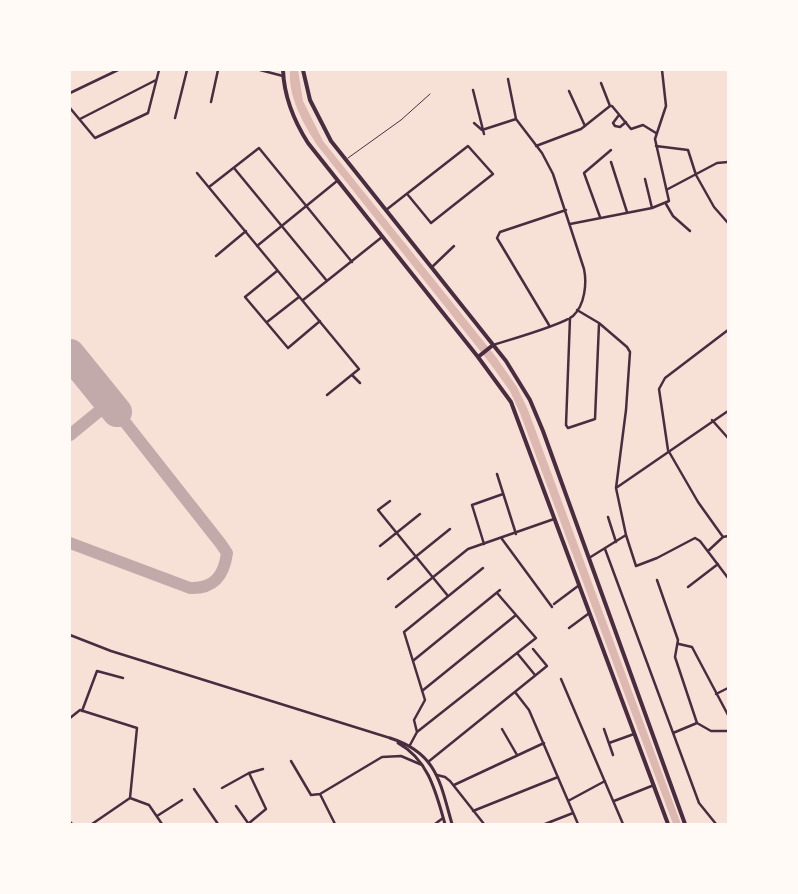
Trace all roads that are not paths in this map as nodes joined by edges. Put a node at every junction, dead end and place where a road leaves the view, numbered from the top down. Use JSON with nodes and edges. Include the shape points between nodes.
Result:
{"nodes":[{"id":1,"x":118,"y":70,"type":"edge"},
{"id":2,"x":159,"y":70,"type":"edge"},
{"id":3,"x":187,"y":70,"type":"edge"},
{"id":4,"x":218,"y":70,"type":"edge"},
{"id":5,"x":260,"y":70,"type":"edge"},
{"id":6,"x":283,"y":70,"type":"edge"},
{"id":7,"x":304,"y":70,"type":"edge"},
{"id":8,"x":662,"y":70,"type":"edge"},
{"id":9,"x":283,"y":76,"type":"junction"},
{"id":10,"x":508,"y":79,"type":"dead end"},
{"id":11,"x":156,"y":80,"type":"junction"},
{"id":12,"x":601,"y":83,"type":"dead end"},
{"id":13,"x":473,"y":90,"type":"dead end"},
{"id":14,"x":570,"y":91,"type":"dead end"},
{"id":15,"x":70,"y":94,"type":"edge"},
{"id":16,"x":430,"y":94,"type":"dead end"},
{"id":17,"x":211,"y":102,"type":"dead end"},
{"id":18,"x":610,"y":106,"type":"junction"},
{"id":19,"x":70,"y":108,"type":"edge"},
{"id":20,"x":620,"y":115,"type":"junction"},
{"id":21,"x":175,"y":118,"type":"dead end"},
{"id":22,"x":79,"y":119,"type":"junction"},
{"id":23,"x":516,"y":119,"type":"junction"},
{"id":24,"x":626,"y":122,"type":"junction"},
{"id":25,"x":474,"y":123,"type":"dead end"},
{"id":26,"x":585,"y":127,"type":"junction"},
{"id":27,"x":482,"y":130,"type":"junction"},
{"id":28,"x":656,"y":133,"type":"junction"},
{"id":29,"x":484,"y":134,"type":"dead end"},
{"id":30,"x":536,"y":146,"type":"junction"},
{"id":31,"x":656,"y":146,"type":"junction"},
{"id":32,"x":611,"y":150,"type":"dead end"},
{"id":33,"x":346,"y":159,"type":"junction"},
{"id":34,"x":611,"y":162,"type":"dead end"},
{"id":35,"x":728,"y":162,"type":"edge"},
{"id":36,"x":234,"y":168,"type":"junction"},
{"id":37,"x":197,"y":173,"type":"dead end"},
{"id":38,"x":696,"y":175,"type":"junction"},
{"id":39,"x":645,"y":178,"type":"dead end"},
{"id":40,"x":337,"y":181,"type":"junction"},
{"id":41,"x":209,"y":187,"type":"junction"},
{"id":42,"x":668,"y":188,"type":"junction"},
{"id":43,"x":408,"y":195,"type":"junction"},
{"id":44,"x":666,"y":204,"type":"junction"},
{"id":45,"x":306,"y":207,"type":"junction"},
{"id":46,"x":652,"y":208,"type":"junction"},
{"id":47,"x":386,"y":210,"type":"junction"},
{"id":48,"x":566,"y":210,"type":"junction"},
{"id":49,"x":626,"y":212,"type":"junction"},
{"id":50,"x":728,"y":215,"type":"edge"},
{"id":51,"x":600,"y":217,"type":"junction"},
{"id":52,"x":724,"y":218,"type":"junction"},
{"id":53,"x":728,"y":223,"type":"edge"},
{"id":54,"x":570,"y":224,"type":"junction"},
{"id":55,"x":282,"y":226,"type":"junction"},
{"id":56,"x":246,"y":231,"type":"junction"},
{"id":57,"x":690,"y":231,"type":"dead end"},
{"id":58,"x":382,"y":237,"type":"junction"},
{"id":59,"x":257,"y":246,"type":"junction"},
{"id":60,"x":454,"y":246,"type":"dead end"},
{"id":61,"x":216,"y":256,"type":"dead end"},
{"id":62,"x":352,"y":262,"type":"junction"},
{"id":63,"x":432,"y":267,"type":"junction"},
{"id":64,"x":277,"y":271,"type":"junction"},
{"id":65,"x":327,"y":281,"type":"junction"},
{"id":66,"x":300,"y":296,"type":"junction"},
{"id":67,"x":303,"y":300,"type":"junction"},
{"id":68,"x":577,"y":310,"type":"junction"},
{"id":69,"x":570,"y":318,"type":"junction"},
{"id":70,"x":320,"y":321,"type":"junction"},
{"id":71,"x":267,"y":322,"type":"junction"},
{"id":72,"x":598,"y":322,"type":"junction"},
{"id":73,"x":550,"y":326,"type":"junction"},
{"id":74,"x":728,"y":330,"type":"edge"},
{"id":75,"x":492,"y":346,"type":"junction"},
{"id":76,"x":480,"y":355,"type":"junction"},
{"id":77,"x":352,"y":374,"type":"junction"},
{"id":78,"x":360,"y":383,"type":"dead end"},
{"id":79,"x":327,"y":396,"type":"dead end"},
{"id":80,"x":728,"y":411,"type":"edge"},
{"id":81,"x":712,"y":420,"type":"junction"},
{"id":82,"x":728,"y":438,"type":"edge"},
{"id":83,"x":668,"y":450,"type":"junction"},
{"id":84,"x":497,"y":474,"type":"dead end"},
{"id":85,"x":616,"y":488,"type":"junction"},
{"id":86,"x":503,"y":494,"type":"junction"},
{"id":87,"x":390,"y":500,"type":"dead end"},
{"id":88,"x":420,"y":514,"type":"dead end"},
{"id":89,"x":608,"y":517,"type":"dead end"},
{"id":90,"x":554,"y":519,"type":"junction"},
{"id":91,"x":450,"y":529,"type":"dead end"},
{"id":92,"x":397,"y":533,"type":"junction"},
{"id":93,"x":516,"y":534,"type":"junction"},
{"id":94,"x":626,"y":535,"type":"junction"},
{"id":95,"x":728,"y":536,"type":"edge"},
{"id":96,"x":722,"y":537,"type":"junction"},
{"id":97,"x":502,"y":538,"type":"junction"},
{"id":98,"x":616,"y":542,"type":"junction"},
{"id":99,"x":484,"y":544,"type":"junction"},
{"id":100,"x":380,"y":546,"type":"dead end"},
{"id":101,"x":605,"y":549,"type":"junction"},
{"id":102,"x":708,"y":551,"type":"junction"},
{"id":103,"x":416,"y":556,"type":"junction"},
{"id":104,"x":588,"y":559,"type":"junction"},
{"id":105,"x":718,"y":564,"type":"junction"},
{"id":106,"x":483,"y":568,"type":"dead end"},
{"id":107,"x":433,"y":577,"type":"junction"},
{"id":108,"x":728,"y":578,"type":"edge"},
{"id":109,"x":388,"y":579,"type":"dead end"},
{"id":110,"x":657,"y":580,"type":"dead end"},
{"id":111,"x":578,"y":586,"type":"junction"},
{"id":112,"x":688,"y":588,"type":"dead end"},
{"id":113,"x":448,"y":596,"type":"junction"},
{"id":114,"x":554,"y":604,"type":"dead end"},
{"id":115,"x":396,"y":607,"type":"dead end"},
{"id":116,"x":552,"y":607,"type":"dead end"},
{"id":117,"x":588,"y":614,"type":"junction"},
{"id":118,"x":516,"y":616,"type":"junction"},
{"id":119,"x":569,"y":628,"type":"dead end"},
{"id":120,"x":70,"y":635,"type":"edge"},
{"id":121,"x":679,"y":644,"type":"junction"},
{"id":122,"x":533,"y":649,"type":"dead end"},
{"id":123,"x":517,"y":653,"type":"junction"},
{"id":124,"x":414,"y":660,"type":"junction"},
{"id":125,"x":535,"y":675,"type":"junction"},
{"id":126,"x":123,"y":678,"type":"dead end"},
{"id":127,"x":561,"y":679,"type":"dead end"},
{"id":128,"x":728,"y":688,"type":"edge"},
{"id":129,"x":422,"y":692,"type":"junction"},
{"id":130,"x":514,"y":692,"type":"junction"},
{"id":131,"x":716,"y":694,"type":"junction"},
{"id":132,"x":82,"y":711,"type":"junction"},
{"id":133,"x":728,"y":715,"type":"edge"},
{"id":134,"x":70,"y":718,"type":"edge"},
{"id":135,"x":697,"y":723,"type":"junction"},
{"id":136,"x":502,"y":729,"type":"dead end"},
{"id":137,"x":604,"y":729,"type":"dead end"},
{"id":138,"x":728,"y":730,"type":"edge"},
{"id":139,"x":417,"y":732,"type":"junction"},
{"id":140,"x":673,"y":732,"type":"junction"},
{"id":141,"x":634,"y":734,"type":"junction"},
{"id":142,"x":390,"y":738,"type":"junction"},
{"id":143,"x":544,"y":742,"type":"junction"},
{"id":144,"x":609,"y":743,"type":"junction"},
{"id":145,"x":410,"y":745,"type":"junction"},
{"id":146,"x":517,"y":755,"type":"junction"},
{"id":147,"x":614,"y":755,"type":"dead end"},
{"id":148,"x":291,"y":761,"type":"dead end"},
{"id":149,"x":428,"y":762,"type":"junction"},
{"id":150,"x":424,"y":766,"type":"junction"},
{"id":151,"x":263,"y":768,"type":"dead end"},
{"id":152,"x":249,"y":773,"type":"junction"},
{"id":153,"x":436,"y":774,"type":"junction"},
{"id":154,"x":429,"y":776,"type":"junction"},
{"id":155,"x":558,"y":777,"type":"junction"},
{"id":156,"x":605,"y":780,"type":"junction"},
{"id":157,"x":454,"y":785,"type":"junction"},
{"id":158,"x":654,"y":785,"type":"junction"},
{"id":159,"x":222,"y":788,"type":"dead end"},
{"id":160,"x":194,"y":789,"type":"dead end"},
{"id":161,"x":320,"y":794,"type":"junction"},
{"id":162,"x":130,"y":798,"type":"junction"},
{"id":163,"x":182,"y":800,"type":"dead end"},
{"id":164,"x":568,"y":801,"type":"junction"},
{"id":165,"x":614,"y":801,"type":"junction"},
{"id":166,"x":236,"y":806,"type":"dead end"},
{"id":167,"x":474,"y":811,"type":"junction"},
{"id":168,"x":573,"y":813,"type":"junction"},
{"id":169,"x":157,"y":816,"type":"junction"},
{"id":170,"x":443,"y":818,"type":"junction"},
{"id":171,"x":92,"y":824,"type":"edge"},
{"id":172,"x":162,"y":824,"type":"edge"},
{"id":173,"x":218,"y":824,"type":"edge"},
{"id":174,"x":248,"y":824,"type":"edge"},
{"id":175,"x":335,"y":824,"type":"edge"},
{"id":176,"x":435,"y":824,"type":"edge"},
{"id":177,"x":445,"y":824,"type":"edge"},
{"id":178,"x":452,"y":824,"type":"edge"},
{"id":179,"x":484,"y":824,"type":"edge"},
{"id":180,"x":546,"y":824,"type":"edge"},
{"id":181,"x":578,"y":824,"type":"edge"},
{"id":182,"x":624,"y":824,"type":"edge"},
{"id":183,"x":668,"y":824,"type":"edge"},
{"id":184,"x":685,"y":824,"type":"edge"},
{"id":185,"x":716,"y":824,"type":"edge"}],
"edges":[{"from":1,"to":15,"type":"street"},
{"from":2,"to":11,"type":"street"},
{"from":3,"to":21,"type":"street"},
{"from":4,"to":17,"type":"street"},
{"from":5,"to":9,"type":"street"},
{"from":6,"to":9,"type":"main road"},
{"from":7,"to":33,"type":"main road","via":[[307,92],[316,115]]},
{"from":8,"to":28,"type":"street","via":[[666,106]]},
{"from":9,"to":40,"type":"main road","via":[[297,126]]},
{"from":10,"to":23,"type":"street"},
{"from":11,"to":22,"type":"street"},
{"from":11,"to":22,"type":"street","via":[[148,113],[95,138]]},
{"from":12,"to":18,"type":"street"},
{"from":13,"to":27,"type":"street"},
{"from":14,"to":26,"type":"street"},
{"from":16,"to":33,"type":"lane","via":[[401,120]]},
{"from":18,"to":20,"type":"street"},
{"from":18,"to":26,"type":"street"},
{"from":19,"to":22,"type":"street"},
{"from":20,"to":24,"type":"street"},
{"from":20,"to":24,"type":"street","via":[[614,119],[615,126],[620,127]]},
{"from":23,"to":27,"type":"street"},
{"from":23,"to":30,"type":"street"},
{"from":24,"to":28,"type":"street","via":[[632,129],[643,125]]},
{"from":25,"to":27,"type":"street"},
{"from":26,"to":30,"type":"street"},
{"from":27,"to":29,"type":"street"},
{"from":28,"to":31,"type":"street"},
{"from":30,"to":48,"type":"street","via":[[553,174]]},
{"from":31,"to":38,"type":"street","via":[[688,150]]},
{"from":31,"to":42,"type":"street"},
{"from":32,"to":51,"type":"street","via":[[584,173]]},
{"from":33,"to":47,"type":"main road"},
{"from":34,"to":49,"type":"street"},
{"from":35,"to":38,"type":"street","via":[[717,163]]},
{"from":36,"to":41,"type":"street"},
{"from":36,"to":45,"type":"street","via":[[259,148]]},
{"from":36,"to":55,"type":"street"},
{"from":37,"to":41,"type":"street"},
{"from":38,"to":42,"type":"street"},
{"from":38,"to":52,"type":"street"},
{"from":39,"to":46,"type":"street"},
{"from":40,"to":45,"type":"street"},
{"from":40,"to":58,"type":"main road"},
{"from":41,"to":56,"type":"street"},
{"from":42,"to":44,"type":"street","via":[[669,202]]},
{"from":43,"to":43,"type":"street","via":[[468,146],[493,174],[431,223]]},
{"from":43,"to":47,"type":"street"},
{"from":44,"to":46,"type":"street"},
{"from":44,"to":57,"type":"street","via":[[673,216]]},
{"from":45,"to":55,"type":"street"},
{"from":45,"to":62,"type":"street"},
{"from":46,"to":49,"type":"street"},
{"from":47,"to":63,"type":"main road"},
{"from":48,"to":54,"type":"street"},
{"from":48,"to":73,"type":"street","via":[[500,232],[497,238]]},
{"from":49,"to":51,"type":"street"},
{"from":50,"to":52,"type":"street"},
{"from":51,"to":54,"type":"street"},
{"from":52,"to":53,"type":"street"},
{"from":54,"to":68,"type":"street","via":[[585,275]]},
{"from":55,"to":59,"type":"street"},
{"from":55,"to":65,"type":"street"},
{"from":56,"to":59,"type":"street"},
{"from":56,"to":61,"type":"street"},
{"from":58,"to":62,"type":"street"},
{"from":58,"to":76,"type":"main road"},
{"from":59,"to":64,"type":"street"},
{"from":60,"to":63,"type":"street"},
{"from":62,"to":65,"type":"street"},
{"from":63,"to":75,"type":"main road"},
{"from":64,"to":66,"type":"street"},
{"from":64,"to":71,"type":"street","via":[[245,297]]},
{"from":65,"to":67,"type":"street"},
{"from":66,"to":67,"type":"street"},
{"from":66,"to":71,"type":"street"},
{"from":67,"to":70,"type":"street"},
{"from":68,"to":69,"type":"street"},
{"from":68,"to":72,"type":"street"},
{"from":69,"to":72,"type":"street","via":[[568,428],[596,419]]},
{"from":69,"to":73,"type":"street"},
{"from":70,"to":71,"type":"street","via":[[288,348]]},
{"from":70,"to":77,"type":"street","via":[[359,369]]},
{"from":72,"to":85,"type":"street","via":[[630,352]]},
{"from":73,"to":75,"type":"street"},
{"from":74,"to":83,"type":"street","via":[[661,384]]},
{"from":75,"to":76,"type":"main road"},
{"from":75,"to":104,"type":"main road","via":[[517,378],[536,413]]},
{"from":76,"to":90,"type":"main road","via":[[510,402]]},
{"from":77,"to":78,"type":"street"},
{"from":77,"to":79,"type":"street"},
{"from":80,"to":81,"type":"street"},
{"from":81,"to":82,"type":"street"},
{"from":81,"to":83,"type":"street"},
{"from":83,"to":85,"type":"street"},
{"from":83,"to":96,"type":"street"},
{"from":84,"to":86,"type":"street"},
{"from":85,"to":94,"type":"street"},
{"from":86,"to":93,"type":"street"},
{"from":86,"to":99,"type":"street","via":[[472,505]]},
{"from":87,"to":92,"type":"street","via":[[378,510]]},
{"from":88,"to":92,"type":"street"},
{"from":89,"to":98,"type":"street"},
{"from":90,"to":93,"type":"street"},
{"from":90,"to":111,"type":"main road"},
{"from":91,"to":103,"type":"street"},
{"from":92,"to":100,"type":"street"},
{"from":92,"to":103,"type":"street"},
{"from":93,"to":97,"type":"street"},
{"from":94,"to":98,"type":"street"},
{"from":94,"to":102,"type":"street","via":[[636,566],[695,538]]},
{"from":95,"to":96,"type":"street"},
{"from":96,"to":102,"type":"street"},
{"from":97,"to":99,"type":"street"},
{"from":97,"to":116,"type":"street"},
{"from":98,"to":101,"type":"street"},
{"from":99,"to":107,"type":"street","via":[[468,549]]},
{"from":101,"to":104,"type":"street"},
{"from":101,"to":140,"type":"street"},
{"from":102,"to":105,"type":"street"},
{"from":103,"to":107,"type":"street"},
{"from":103,"to":109,"type":"street"},
{"from":104,"to":184,"type":"main road"},
{"from":105,"to":108,"type":"street"},
{"from":105,"to":112,"type":"street"},
{"from":106,"to":113,"type":"street"},
{"from":107,"to":113,"type":"street"},
{"from":107,"to":115,"type":"street"},
{"from":110,"to":121,"type":"street"},
{"from":111,"to":114,"type":"street"},
{"from":111,"to":117,"type":"main road"},
{"from":113,"to":124,"type":"street","via":[[404,632]]},
{"from":117,"to":119,"type":"street"},
{"from":117,"to":141,"type":"main road"},
{"from":118,"to":123,"type":"street","via":[[536,638]]},
{"from":118,"to":124,"type":"street","via":[[499,592]]},
{"from":118,"to":129,"type":"street"},
{"from":120,"to":142,"type":"street","via":[[111,651]]},
{"from":121,"to":131,"type":"street","via":[[692,647]]},
{"from":121,"to":135,"type":"street","via":[[675,657]]},
{"from":122,"to":125,"type":"street","via":[[547,666]]},
{"from":123,"to":125,"type":"street"},
{"from":123,"to":139,"type":"street"},
{"from":124,"to":129,"type":"street"},
{"from":125,"to":130,"type":"street"},
{"from":126,"to":132,"type":"street","via":[[97,671]]},
{"from":127,"to":156,"type":"street"},
{"from":128,"to":131,"type":"street"},
{"from":129,"to":139,"type":"street","via":[[424,703],[414,722]]},
{"from":130,"to":143,"type":"street","via":[[529,710]]},
{"from":130,"to":149,"type":"street"},
{"from":131,"to":133,"type":"street"},
{"from":132,"to":134,"type":"street"},
{"from":132,"to":162,"type":"street","via":[[137,728]]},
{"from":135,"to":138,"type":"street","via":[[711,731]]},
{"from":135,"to":140,"type":"street"},
{"from":136,"to":146,"type":"street"},
{"from":137,"to":144,"type":"street"},
{"from":139,"to":145,"type":"street"},
{"from":140,"to":185,"type":"street","via":[[699,803]]},
{"from":141,"to":144,"type":"street"},
{"from":141,"to":158,"type":"main road"},
{"from":142,"to":145,"type":"street"},
{"from":142,"to":150,"type":"street","via":[[407,747]]},
{"from":143,"to":146,"type":"street"},
{"from":143,"to":155,"type":"street"},
{"from":144,"to":147,"type":"street"},
{"from":145,"to":149,"type":"street"},
{"from":146,"to":157,"type":"street"},
{"from":148,"to":161,"type":"street","via":[[311,795]]},
{"from":149,"to":153,"type":"street"},
{"from":150,"to":154,"type":"street"},
{"from":150,"to":161,"type":"street","via":[[401,756],[382,757]]},
{"from":151,"to":152,"type":"street"},
{"from":152,"to":159,"type":"street"},
{"from":152,"to":174,"type":"street","via":[[266,809]]},
{"from":153,"to":154,"type":"street"},
{"from":153,"to":157,"type":"street"},
{"from":153,"to":178,"type":"street"},
{"from":154,"to":170,"type":"street"},
{"from":155,"to":164,"type":"street"},
{"from":155,"to":167,"type":"street"},
{"from":156,"to":164,"type":"street"},
{"from":156,"to":165,"type":"street"},
{"from":157,"to":167,"type":"street"},
{"from":158,"to":165,"type":"street"},
{"from":158,"to":183,"type":"main road"},
{"from":160,"to":173,"type":"street"},
{"from":161,"to":175,"type":"street"},
{"from":162,"to":169,"type":"street","via":[[149,805]]},
{"from":162,"to":171,"type":"street"},
{"from":163,"to":169,"type":"street"},
{"from":164,"to":168,"type":"street"},
{"from":165,"to":182,"type":"street"},
{"from":166,"to":174,"type":"street"},
{"from":167,"to":179,"type":"street"},
{"from":168,"to":180,"type":"street"},
{"from":168,"to":181,"type":"street"},
{"from":169,"to":172,"type":"street"},
{"from":170,"to":176,"type":"street"},
{"from":170,"to":177,"type":"street"}]}
